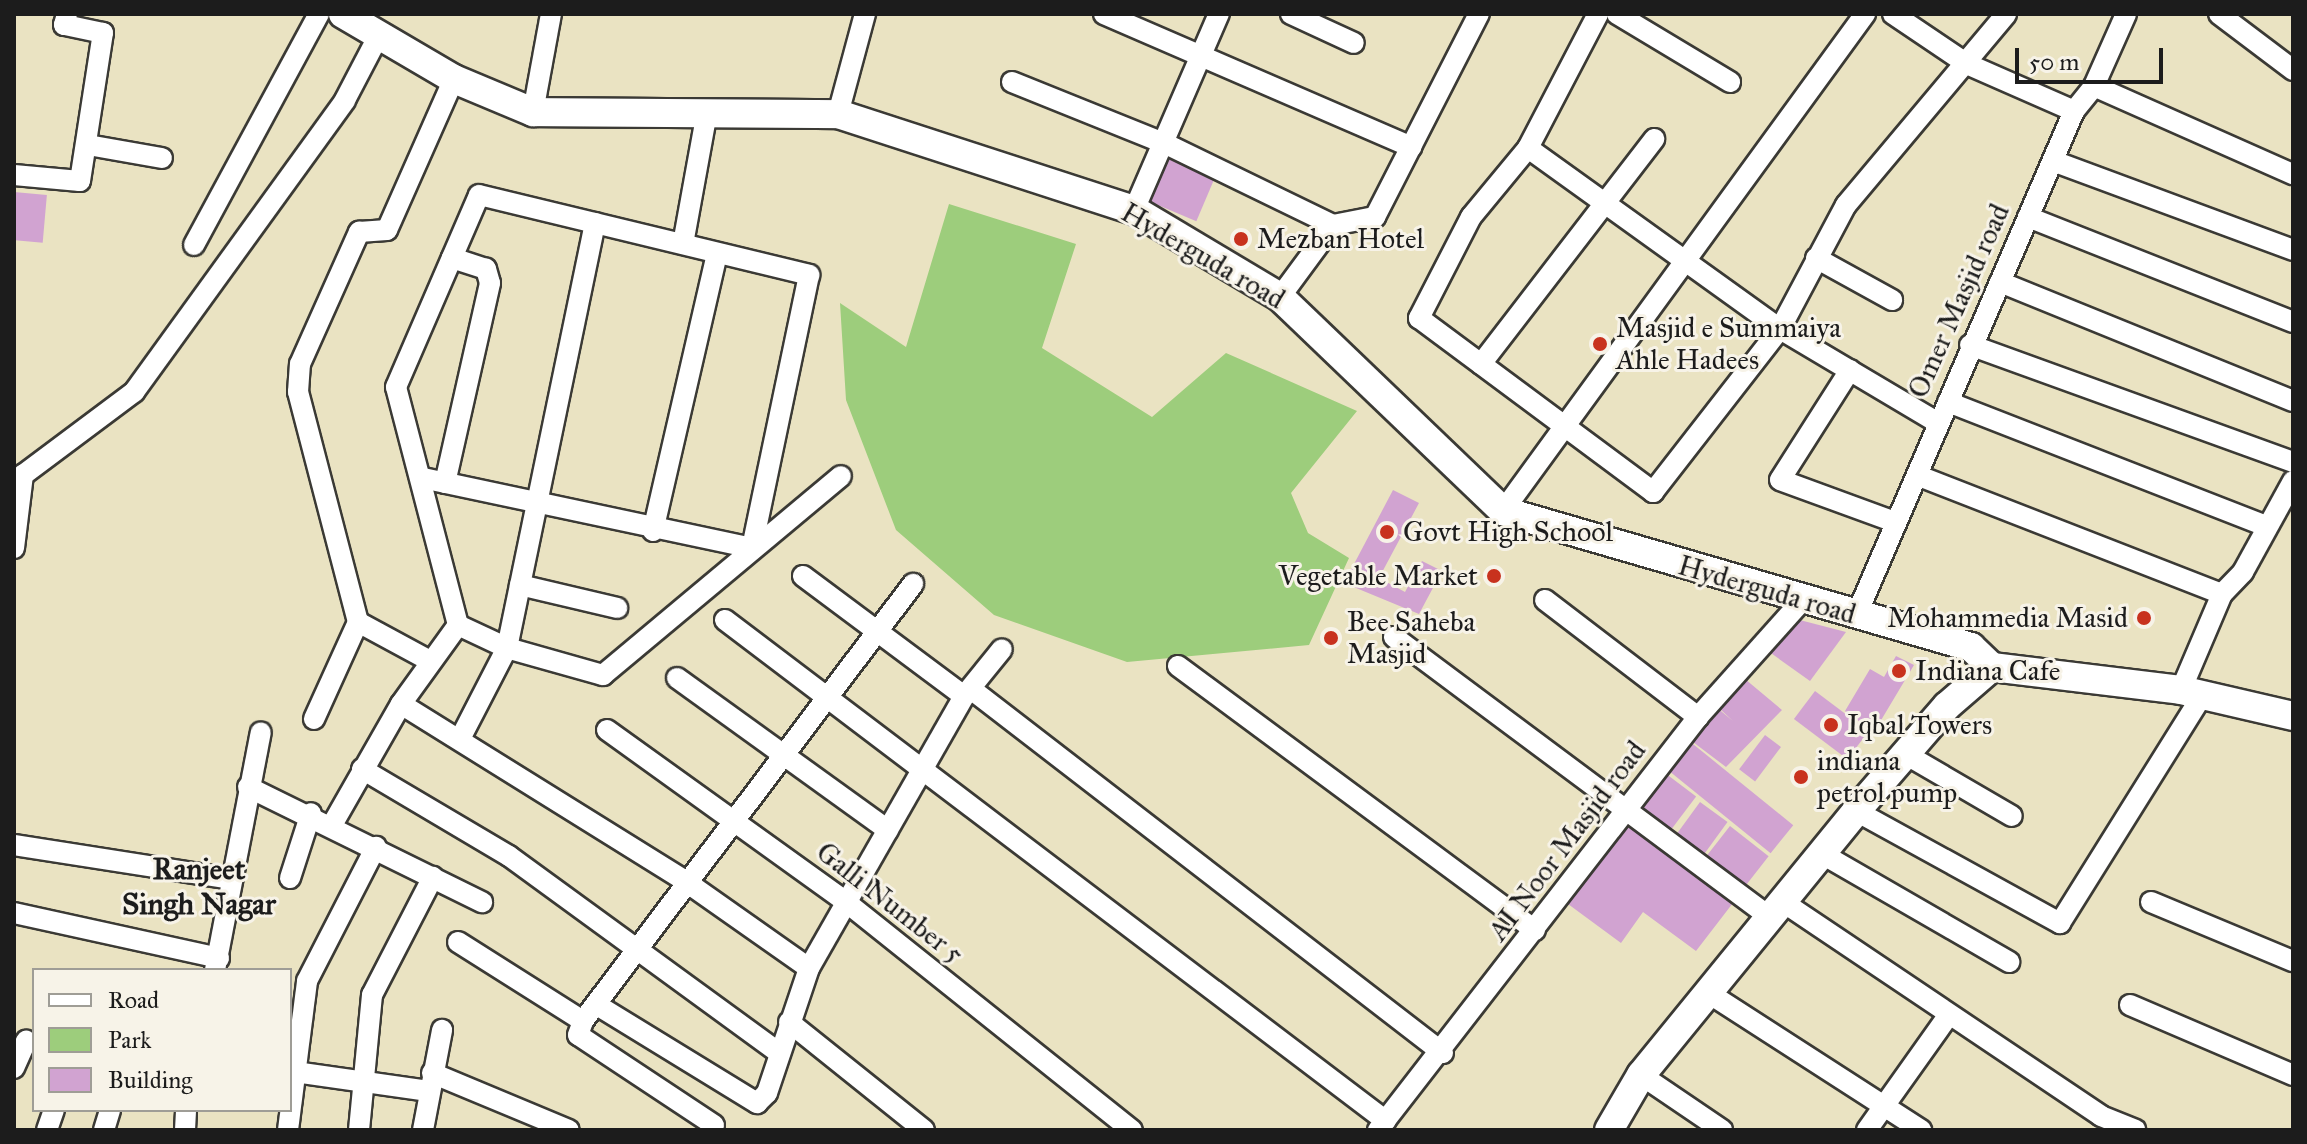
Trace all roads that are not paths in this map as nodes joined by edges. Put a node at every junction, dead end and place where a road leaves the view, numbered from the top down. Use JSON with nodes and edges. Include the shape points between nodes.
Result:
{"nodes":[{"id":1,"x":67,"y":14,"type":"edge"},
{"id":2,"x":319,"y":14,"type":"edge"},
{"id":3,"x":343,"y":14,"type":"edge"},
{"id":4,"x":551,"y":14,"type":"edge"},
{"id":5,"x":865,"y":14,"type":"edge"},
{"id":6,"x":1104,"y":14,"type":"edge"},
{"id":7,"x":1219,"y":14,"type":"edge"},
{"id":8,"x":1291,"y":14,"type":"edge"},
{"id":9,"x":1479,"y":14,"type":"edge"},
{"id":10,"x":1598,"y":14,"type":"edge"},
{"id":11,"x":1617,"y":14,"type":"edge"},
{"id":12,"x":1865,"y":14,"type":"edge"},
{"id":13,"x":1893,"y":14,"type":"edge"},
{"id":14,"x":2006,"y":14,"type":"edge"},
{"id":15,"x":2126,"y":14,"type":"edge"},
{"id":16,"x":2219,"y":14,"type":"edge"},
{"id":17,"x":379,"y":35,"type":"junction"},
{"id":18,"x":1354,"y":43,"type":"dead end"},
{"id":19,"x":1205,"y":54,"type":"junction"},
{"id":20,"x":1967,"y":64,"type":"junction"},
{"id":21,"x":2293,"y":70,"type":"edge"},
{"id":22,"x":454,"y":79,"type":"junction"},
{"id":23,"x":1012,"y":82,"type":"dead end"},
{"id":24,"x":1730,"y":82,"type":"dead end"},
{"id":25,"x":2094,"y":86,"type":"junction"},
{"id":26,"x":2074,"y":111,"type":"junction"},
{"id":27,"x":533,"y":112,"type":"junction"},
{"id":28,"x":707,"y":112,"type":"junction"},
{"id":29,"x":838,"y":114,"type":"junction"},
{"id":30,"x":1654,"y":139,"type":"dead end"},
{"id":31,"x":1166,"y":144,"type":"junction"},
{"id":32,"x":88,"y":145,"type":"junction"},
{"id":33,"x":1411,"y":147,"type":"junction"},
{"id":34,"x":1528,"y":148,"type":"junction"},
{"id":35,"x":162,"y":158,"type":"dead end"},
{"id":36,"x":2053,"y":161,"type":"junction"},
{"id":37,"x":2293,"y":174,"type":"edge"},
{"id":38,"x":14,"y":175,"type":"edge"},
{"id":39,"x":1606,"y":202,"type":"junction"},
{"id":40,"x":1134,"y":210,"type":"junction"},
{"id":41,"x":2028,"y":217,"type":"junction"},
{"id":42,"x":595,"y":223,"type":"junction"},
{"id":43,"x":1333,"y":225,"type":"junction"},
{"id":44,"x":683,"y":244,"type":"junction"},
{"id":45,"x":194,"y":245,"type":"dead end"},
{"id":46,"x":2293,"y":250,"type":"edge"},
{"id":47,"x":717,"y":253,"type":"junction"},
{"id":48,"x":452,"y":258,"type":"junction"},
{"id":49,"x":1689,"y":258,"type":"junction"},
{"id":50,"x":1816,"y":258,"type":"junction"},
{"id":51,"x":2000,"y":282,"type":"junction"},
{"id":52,"x":1280,"y":297,"type":"junction"},
{"id":53,"x":1892,"y":300,"type":"dead end"},
{"id":54,"x":2293,"y":322,"type":"edge"},
{"id":55,"x":1780,"y":329,"type":"junction"},
{"id":56,"x":1970,"y":345,"type":"junction"},
{"id":57,"x":1481,"y":364,"type":"junction"},
{"id":58,"x":1850,"y":370,"type":"junction"},
{"id":59,"x":2293,"y":401,"type":"edge"},
{"id":60,"x":1948,"y":402,"type":"junction"},
{"id":61,"x":1935,"y":421,"type":"junction"},
{"id":62,"x":1570,"y":427,"type":"junction"},
{"id":63,"x":2293,"y":462,"type":"edge"},
{"id":64,"x":841,"y":476,"type":"dead end"},
{"id":65,"x":1919,"y":476,"type":"junction"},
{"id":66,"x":422,"y":478,"type":"junction"},
{"id":67,"x":2293,"y":481,"type":"edge"},
{"id":68,"x":445,"y":483,"type":"junction"},
{"id":69,"x":537,"y":506,"type":"junction"},
{"id":70,"x":17,"y":508,"type":"edge"},
{"id":71,"x":1503,"y":511,"type":"junction"},
{"id":72,"x":2279,"y":519,"type":"edge"},
{"id":73,"x":1895,"y":522,"type":"junction"},
{"id":74,"x":653,"y":531,"type":"junction"},
{"id":75,"x":14,"y":548,"type":"edge"},
{"id":76,"x":752,"y":548,"type":"junction"},
{"id":77,"x":803,"y":576,"type":"dead end"},
{"id":78,"x":913,"y":584,"type":"dead end"},
{"id":79,"x":520,"y":585,"type":"junction"},
{"id":80,"x":2222,"y":594,"type":"junction"},
{"id":81,"x":1545,"y":600,"type":"dead end"},
{"id":82,"x":1801,"y":602,"type":"junction"},
{"id":83,"x":617,"y":608,"type":"dead end"},
{"id":84,"x":1856,"y":616,"type":"junction"},
{"id":85,"x":725,"y":620,"type":"dead end"},
{"id":86,"x":358,"y":622,"type":"junction"},
{"id":87,"x":458,"y":625,"type":"junction"},
{"id":88,"x":875,"y":631,"type":"junction"},
{"id":89,"x":1394,"y":637,"type":"dead end"},
{"id":90,"x":507,"y":648,"type":"junction"},
{"id":91,"x":1002,"y":649,"type":"dead end"},
{"id":92,"x":430,"y":661,"type":"junction"},
{"id":93,"x":1178,"y":666,"type":"dead end"},
{"id":94,"x":1992,"y":667,"type":"junction"},
{"id":95,"x":677,"y":678,"type":"dead end"},
{"id":96,"x":2192,"y":692,"type":"junction"},
{"id":97,"x":827,"y":693,"type":"junction"},
{"id":98,"x":967,"y":693,"type":"junction"},
{"id":99,"x":401,"y":704,"type":"junction"},
{"id":100,"x":2293,"y":716,"type":"edge"},
{"id":101,"x":1698,"y":717,"type":"junction"},
{"id":102,"x":314,"y":719,"type":"dead end"},
{"id":103,"x":607,"y":730,"type":"dead end"},
{"id":104,"x":261,"y":732,"type":"dead end"},
{"id":105,"x":461,"y":737,"type":"junction"},
{"id":106,"x":780,"y":755,"type":"junction"},
{"id":107,"x":1907,"y":755,"type":"junction"},
{"id":108,"x":924,"y":767,"type":"junction"},
{"id":109,"x":362,"y":769,"type":"junction"},
{"id":110,"x":248,"y":787,"type":"junction"},
{"id":111,"x":1627,"y":806,"type":"junction"},
{"id":112,"x":1856,"y":811,"type":"junction"},
{"id":113,"x":311,"y":813,"type":"junction"},
{"id":114,"x":2012,"y":816,"type":"dead end"},
{"id":115,"x":732,"y":819,"type":"junction"},
{"id":116,"x":332,"y":825,"type":"junction"},
{"id":117,"x":888,"y":830,"type":"junction"},
{"id":118,"x":14,"y":845,"type":"edge"},
{"id":119,"x":376,"y":847,"type":"junction"},
{"id":120,"x":1824,"y":855,"type":"junction"},
{"id":121,"x":433,"y":877,"type":"junction"},
{"id":122,"x":290,"y":878,"type":"dead end"},
{"id":123,"x":232,"y":879,"type":"junction"},
{"id":124,"x":685,"y":881,"type":"junction"},
{"id":125,"x":482,"y":902,"type":"dead end"},
{"id":126,"x":846,"y":902,"type":"junction"},
{"id":127,"x":2151,"y":902,"type":"dead end"},
{"id":128,"x":1778,"y":911,"type":"junction"},
{"id":129,"x":14,"y":913,"type":"edge"},
{"id":130,"x":1535,"y":930,"type":"junction"},
{"id":131,"x":458,"y":942,"type":"dead end"},
{"id":132,"x":638,"y":946,"type":"junction"},
{"id":133,"x":2293,"y":961,"type":"edge"},
{"id":134,"x":2009,"y":962,"type":"dead end"},
{"id":135,"x":217,"y":964,"type":"edge"},
{"id":136,"x":809,"y":968,"type":"junction"},
{"id":137,"x":1707,"y":992,"type":"junction"},
{"id":138,"x":2130,"y":1005,"type":"dead end"},
{"id":139,"x":590,"y":1013,"type":"junction"},
{"id":140,"x":1948,"y":1016,"type":"junction"},
{"id":141,"x":789,"y":1022,"type":"junction"},
{"id":142,"x":442,"y":1030,"type":"dead end"},
{"id":143,"x":25,"y":1040,"type":"edge"},
{"id":144,"x":778,"y":1052,"type":"junction"},
{"id":145,"x":1443,"y":1053,"type":"junction"},
{"id":146,"x":294,"y":1058,"type":"edge"},
{"id":147,"x":14,"y":1068,"type":"edge"},
{"id":148,"x":1641,"y":1075,"type":"junction"},
{"id":149,"x":2293,"y":1075,"type":"edge"},
{"id":150,"x":365,"y":1080,"type":"junction"},
{"id":151,"x":292,"y":1082,"type":"edge"},
{"id":152,"x":430,"y":1082,"type":"junction"},
{"id":153,"x":1886,"y":1105,"type":"junction"},
{"id":154,"x":714,"y":1125,"type":"dead end"},
{"id":155,"x":1382,"y":1126,"type":"edge"},
{"id":156,"x":359,"y":1130,"type":"edge"},
{"id":157,"x":423,"y":1130,"type":"edge"},
{"id":158,"x":570,"y":1130,"type":"edge"},
{"id":159,"x":924,"y":1130,"type":"edge"},
{"id":160,"x":1132,"y":1130,"type":"edge"},
{"id":161,"x":1609,"y":1130,"type":"edge"},
{"id":162,"x":1722,"y":1130,"type":"edge"},
{"id":163,"x":1867,"y":1130,"type":"edge"},
{"id":164,"x":1921,"y":1130,"type":"edge"},
{"id":165,"x":2135,"y":1130,"type":"edge"}],
"edges":[{"from":1,"to":32,"type":"street","via":[[64,25],[103,33]]},
{"from":2,"to":45,"type":"street"},
{"from":3,"to":17,"type":"street","name":"Hyderguda road"},
{"from":4,"to":27,"type":"street"},
{"from":5,"to":29,"type":"street"},
{"from":6,"to":19,"type":"street"},
{"from":7,"to":19,"type":"street"},
{"from":8,"to":18,"type":"street"},
{"from":9,"to":33,"type":"street"},
{"from":10,"to":34,"type":"street"},
{"from":11,"to":24,"type":"street"},
{"from":12,"to":49,"type":"street"},
{"from":13,"to":20,"type":"street"},
{"from":14,"to":20,"type":"street"},
{"from":15,"to":25,"type":"street","name":"Omer Masjid road"},
{"from":16,"to":21,"type":"street"},
{"from":17,"to":22,"type":"street","name":"Hyderguda road"},
{"from":17,"to":70,"type":"street","via":[[345,100],[134,392],[23,475]]},
{"from":19,"to":31,"type":"street"},
{"from":19,"to":33,"type":"street"},
{"from":20,"to":26,"type":"street"},
{"from":20,"to":50,"type":"street","via":[[1846,205]]},
{"from":22,"to":27,"type":"street","name":"Hyderguda road"},
{"from":22,"to":86,"type":"street","via":[[387,230],[359,232],[300,364],[298,392]]},
{"from":23,"to":31,"type":"street"},
{"from":25,"to":26,"type":"street","name":"Omer Masjid road"},
{"from":25,"to":37,"type":"street"},
{"from":26,"to":36,"type":"street","name":"Omer Masjid road"},
{"from":27,"to":28,"type":"street","name":"Hyderguda road"},
{"from":28,"to":29,"type":"street","name":"Hyderguda road"},
{"from":28,"to":44,"type":"street"},
{"from":29,"to":40,"type":"street","name":"Hyderguda road"},
{"from":30,"to":39,"type":"street"},
{"from":31,"to":40,"type":"street"},
{"from":31,"to":43,"type":"street"},
{"from":32,"to":35,"type":"street"},
{"from":32,"to":38,"type":"street","via":[[80,181]]},
{"from":33,"to":43,"type":"street","via":[[1375,217]]},
{"from":34,"to":39,"type":"street"},
{"from":34,"to":57,"type":"street","via":[[1471,217],[1419,318]]},
{"from":36,"to":41,"type":"street","name":"Omer Masjid road"},
{"from":36,"to":46,"type":"street"},
{"from":39,"to":49,"type":"street"},
{"from":39,"to":57,"type":"street"},
{"from":40,"to":52,"type":"street","name":"Hyderguda road"},
{"from":41,"to":51,"type":"street","name":"Omer Masjid road"},
{"from":41,"to":54,"type":"street"},
{"from":42,"to":44,"type":"street"},
{"from":42,"to":48,"type":"street","via":[[479,195]]},
{"from":42,"to":69,"type":"street"},
{"from":43,"to":52,"type":"street"},
{"from":44,"to":47,"type":"street"},
{"from":47,"to":74,"type":"street"},
{"from":47,"to":76,"type":"street","via":[[809,275]]},
{"from":48,"to":66,"type":"street","via":[[396,387]]},
{"from":48,"to":68,"type":"street","via":[[486,269],[490,283]]},
{"from":49,"to":55,"type":"street"},
{"from":49,"to":62,"type":"street"},
{"from":50,"to":53,"type":"street"},
{"from":50,"to":55,"type":"street"},
{"from":51,"to":56,"type":"street","name":"Omer Masjid road"},
{"from":51,"to":59,"type":"street"},
{"from":52,"to":71,"type":"street","name":"Hyderguda road"},
{"from":55,"to":58,"type":"street"},
{"from":55,"to":62,"type":"street","via":[[1653,492]]},
{"from":56,"to":60,"type":"street","name":"Omer Masjid road"},
{"from":56,"to":63,"type":"street"},
{"from":57,"to":62,"type":"street"},
{"from":58,"to":61,"type":"street"},
{"from":58,"to":73,"type":"street","via":[[1780,480]]},
{"from":60,"to":61,"type":"street","name":"Omer Masjid road"},
{"from":60,"to":72,"type":"street"},
{"from":61,"to":65,"type":"street","name":"Omer Masjid road"},
{"from":62,"to":71,"type":"street"},
{"from":64,"to":76,"type":"street"},
{"from":65,"to":73,"type":"street","name":"Omer Masjid road"},
{"from":65,"to":80,"type":"street"},
{"from":66,"to":68,"type":"street"},
{"from":66,"to":87,"type":"street"},
{"from":67,"to":72,"type":"street"},
{"from":68,"to":69,"type":"street"},
{"from":69,"to":74,"type":"street"},
{"from":69,"to":79,"type":"street"},
{"from":70,"to":75,"type":"street"},
{"from":71,"to":82,"type":"street","name":"Hyderguda road"},
{"from":72,"to":80,"type":"street"},
{"from":73,"to":84,"type":"street","name":"Omer Masjid road"},
{"from":74,"to":76,"type":"street"},
{"from":76,"to":90,"type":"street","via":[[603,675]]},
{"from":77,"to":88,"type":"street"},
{"from":78,"to":88,"type":"street"},
{"from":79,"to":83,"type":"street"},
{"from":79,"to":90,"type":"street"},
{"from":80,"to":96,"type":"street"},
{"from":81,"to":101,"type":"street"},
{"from":82,"to":84,"type":"street","name":"Hyderguda road"},
{"from":82,"to":101,"type":"street","name":"AI Noor Masjid road"},
{"from":84,"to":94,"type":"street","name":"Hyderguda road","via":[[1971,647]]},
{"from":85,"to":97,"type":"street"},
{"from":86,"to":92,"type":"street"},
{"from":86,"to":102,"type":"street"},
{"from":87,"to":90,"type":"street"},
{"from":87,"to":92,"type":"street"},
{"from":88,"to":97,"type":"street"},
{"from":88,"to":98,"type":"street"},
{"from":89,"to":111,"type":"street"},
{"from":90,"to":105,"type":"street"},
{"from":91,"to":98,"type":"street"},
{"from":92,"to":99,"type":"street"},
{"from":93,"to":130,"type":"street"},
{"from":94,"to":96,"type":"street"},
{"from":94,"to":107,"type":"street"},
{"from":95,"to":106,"type":"street"},
{"from":96,"to":100,"type":"street"},
{"from":96,"to":112,"type":"street","via":[[2060,923]]},
{"from":97,"to":106,"type":"street"},
{"from":97,"to":108,"type":"street"},
{"from":98,"to":108,"type":"street"},
{"from":98,"to":145,"type":"street"},
{"from":99,"to":105,"type":"street"},
{"from":99,"to":109,"type":"street"},
{"from":101,"to":111,"type":"street","name":"AI Noor Masjid road"},
{"from":103,"to":115,"type":"street","name":"Galli Number 5"},
{"from":104,"to":110,"type":"street"},
{"from":105,"to":124,"type":"street"},
{"from":106,"to":115,"type":"street"},
{"from":106,"to":117,"type":"street"},
{"from":107,"to":112,"type":"street"},
{"from":107,"to":114,"type":"street"},
{"from":108,"to":117,"type":"street"},
{"from":108,"to":155,"type":"street"},
{"from":109,"to":116,"type":"street"},
{"from":109,"to":132,"type":"street","via":[[509,856]]},
{"from":110,"to":113,"type":"street"},
{"from":110,"to":123,"type":"street"},
{"from":111,"to":128,"type":"street"},
{"from":111,"to":130,"type":"street","name":"AI Noor Masjid road"},
{"from":112,"to":120,"type":"street"},
{"from":113,"to":116,"type":"street"},
{"from":113,"to":122,"type":"street"},
{"from":115,"to":124,"type":"street"},
{"from":115,"to":126,"type":"street","name":"Galli Number 5"},
{"from":116,"to":119,"type":"street"},
{"from":117,"to":126,"type":"street"},
{"from":118,"to":123,"type":"street"},
{"from":119,"to":121,"type":"street"},
{"from":119,"to":146,"type":"street","via":[[307,981]]},
{"from":120,"to":128,"type":"street"},
{"from":120,"to":134,"type":"street"},
{"from":121,"to":125,"type":"street"},
{"from":121,"to":150,"type":"street","via":[[372,995]]},
{"from":123,"to":135,"type":"street"},
{"from":124,"to":132,"type":"street"},
{"from":124,"to":136,"type":"street"},
{"from":126,"to":136,"type":"street"},
{"from":126,"to":160,"type":"street","name":"Galli Number 5"},
{"from":127,"to":133,"type":"street"},
{"from":128,"to":137,"type":"street"},
{"from":128,"to":140,"type":"street"},
{"from":129,"to":135,"type":"street"},
{"from":130,"to":145,"type":"street","name":"AI Noor Masjid road"},
{"from":131,"to":139,"type":"street"},
{"from":132,"to":139,"type":"street"},
{"from":132,"to":144,"type":"street"},
{"from":136,"to":141,"type":"street"},
{"from":137,"to":148,"type":"street"},
{"from":137,"to":153,"type":"street"},
{"from":138,"to":149,"type":"street"},
{"from":139,"to":144,"type":"street","via":[[743,1100],[757,1103],[767,1093]]},
{"from":139,"to":154,"type":"street","via":[[578,1035]]},
{"from":140,"to":153,"type":"street"},
{"from":140,"to":165,"type":"street"},
{"from":141,"to":144,"type":"street"},
{"from":141,"to":159,"type":"street"},
{"from":142,"to":152,"type":"street"},
{"from":143,"to":147,"type":"street"},
{"from":145,"to":155,"type":"street","name":"AI Noor Masjid road"},
{"from":146,"to":150,"type":"street"},
{"from":146,"to":151,"type":"street"},
{"from":148,"to":161,"type":"street"},
{"from":148,"to":162,"type":"street"},
{"from":150,"to":152,"type":"street"},
{"from":150,"to":156,"type":"street"},
{"from":152,"to":157,"type":"street"},
{"from":152,"to":158,"type":"street"},
{"from":153,"to":163,"type":"street"},
{"from":153,"to":164,"type":"street"}]}
